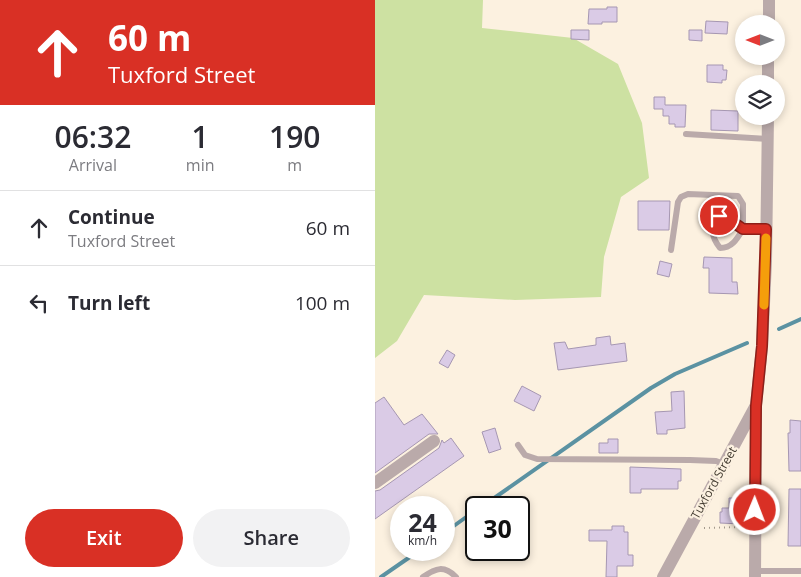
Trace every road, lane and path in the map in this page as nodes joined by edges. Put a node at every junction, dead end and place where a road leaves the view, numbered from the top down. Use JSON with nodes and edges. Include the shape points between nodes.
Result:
{"nodes":[{"id":1,"x":769,"y":0,"type":"edge"},
{"id":2,"x":769,"y":15,"type":"edge"},
{"id":3,"x":767,"y":125,"type":"edge"},
{"id":4,"x":686,"y":134,"type":"dead end"},
{"id":5,"x":767,"y":139,"type":"junction"},
{"id":6,"x":743,"y":229,"type":"junction"},
{"id":7,"x":766,"y":229,"type":"junction"},
{"id":8,"x":671,"y":250,"type":"dead end"},
{"id":9,"x":756,"y":406,"type":"junction"},
{"id":10,"x":434,"y":441,"type":"dead end"},
{"id":11,"x":518,"y":445,"type":"dead end"},
{"id":12,"x":725,"y":464,"type":"junction"},
{"id":13,"x":375,"y":483,"type":"edge"},
{"id":14,"x":755,"y":527,"type":"junction"},
{"id":15,"x":689,"y":528,"type":"junction"},
{"id":16,"x":801,"y":571,"type":"edge"},
{"id":17,"x":755,"y":574,"type":"edge"},
{"id":18,"x":423,"y":577,"type":"edge"},
{"id":19,"x":456,"y":577,"type":"edge"},
{"id":20,"x":663,"y":577,"type":"edge"}],
"edges":[{"from":1,"to":2,"type":"street"},
{"from":3,"to":5,"type":"street","name":"Tuxford Street"},
{"from":4,"to":5,"type":"lane"},
{"from":5,"to":7,"type":"street","name":"Tuxford Street"},
{"from":6,"to":6,"type":"lane","via":[[727,248],[720,248],[712,233],[714,221],[719,216]]},
{"from":6,"to":7,"type":"lane"},
{"from":6,"to":8,"type":"lane","via":[[743,204],[738,196],[688,194],[678,202]]},
{"from":7,"to":9,"type":"street","name":"Tuxford Street","via":[[762,346]]},
{"from":9,"to":12,"type":"street","name":"Tuxford Street"},
{"from":9,"to":14,"type":"street"},
{"from":10,"to":13,"type":"street"},
{"from":11,"to":12,"type":"lane","via":[[529,458],[537,459],[690,460]]},
{"from":12,"to":15,"type":"street","name":"Tuxford Street"},
{"from":14,"to":15,"type":"path"},
{"from":14,"to":17,"type":"street"},
{"from":15,"to":20,"type":"street","name":"Tuxford Street"},
{"from":16,"to":17,"type":"lane"},
{"from":18,"to":19,"type":"lane","via":[[439,569],[449,570]]}]}
